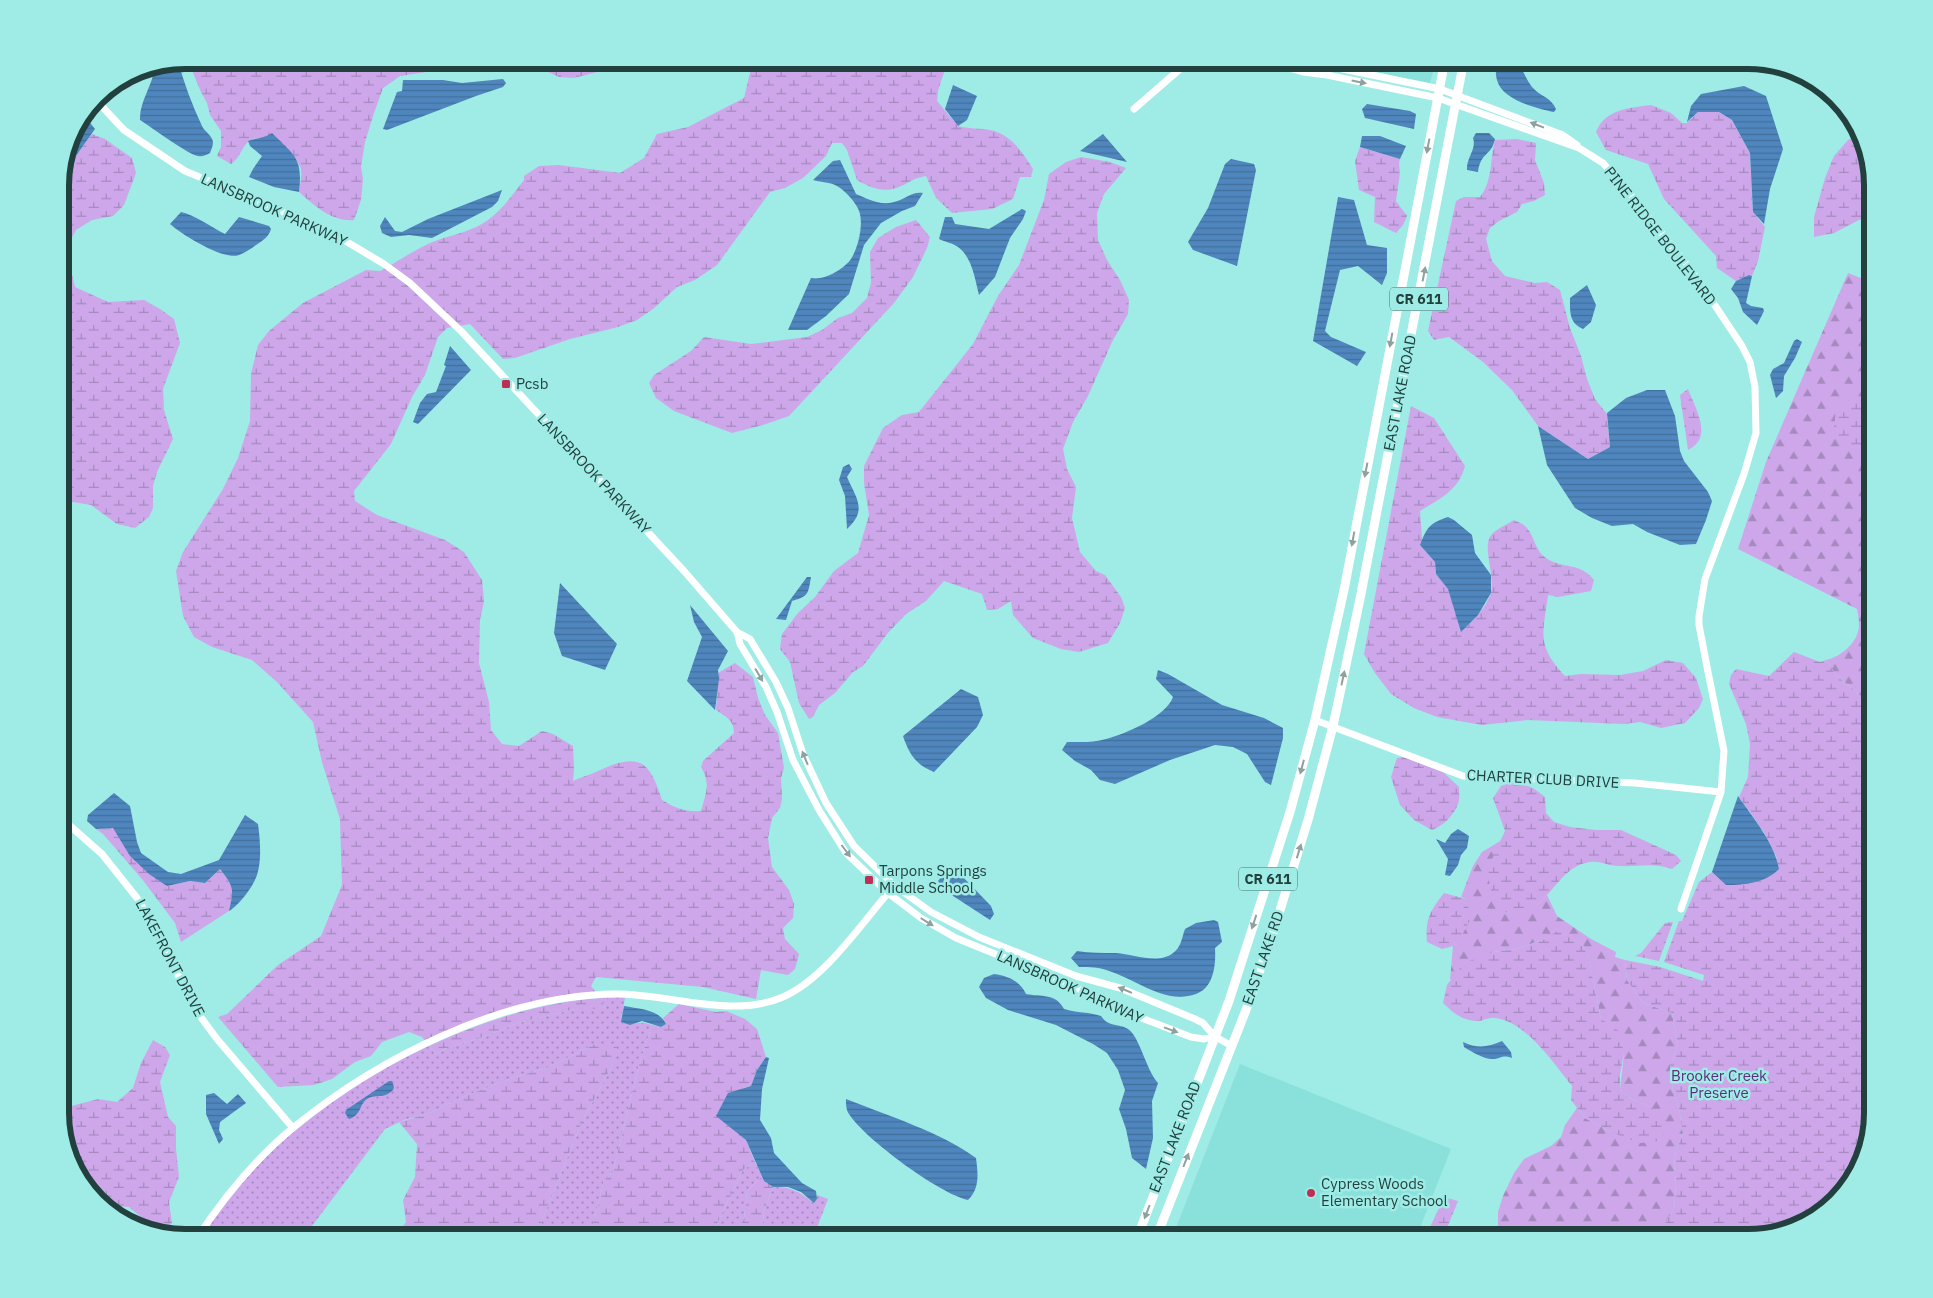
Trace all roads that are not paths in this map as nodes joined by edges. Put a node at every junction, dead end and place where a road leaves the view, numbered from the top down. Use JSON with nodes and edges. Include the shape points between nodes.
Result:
{"nodes":[{"id":1,"x":1180,"y":69,"type":"edge"},
{"id":2,"x":1292,"y":69,"type":"edge"},
{"id":3,"x":1337,"y":69,"type":"edge"},
{"id":4,"x":1443,"y":69,"type":"edge"},
{"id":5,"x":1462,"y":69,"type":"edge"},
{"id":6,"x":1438,"y":93,"type":"junction"},
{"id":7,"x":1457,"y":100,"type":"junction"},
{"id":8,"x":100,"y":106,"type":"edge"},
{"id":9,"x":1134,"y":110,"type":"dead end"},
{"id":10,"x":737,"y":632,"type":"junction"},
{"id":11,"x":1315,"y":720,"type":"junction"},
{"id":12,"x":1333,"y":726,"type":"junction"},
{"id":13,"x":1721,"y":792,"type":"junction"},
{"id":14,"x":69,"y":825,"type":"edge"},
{"id":15,"x":888,"y":893,"type":"junction"},
{"id":16,"x":1681,"y":909,"type":"dead end"},
{"id":17,"x":1214,"y":1036,"type":"junction"},
{"id":18,"x":1230,"y":1045,"type":"junction"},
{"id":19,"x":293,"y":1128,"type":"junction"},
{"id":20,"x":203,"y":1229,"type":"edge"},
{"id":21,"x":1140,"y":1229,"type":"edge"},
{"id":22,"x":1159,"y":1229,"type":"edge"}],
"edges":[{"from":1,"to":9,"type":"street"},
{"from":2,"to":6,"type":"street","one_way":true},
{"from":3,"to":6,"type":"street"},
{"from":4,"to":6,"type":"main road","name":"EAST LAKE ROAD","number":"CR 611"},
{"from":5,"to":7,"type":"main road","name":"EAST LAKE ROAD","number":"CR 611"},
{"from":6,"to":7,"type":"street","name":"PINE RIDGE BOULEVARD"},
{"from":6,"to":11,"type":"main road","name":"EAST LAKE ROAD","number":"CR 611","one_way":true,"via":[[1344,590]]},
{"from":12,"to":7,"type":"main road","name":"EAST LAKE ROAD","number":"CR 611","one_way":true},
{"from":7,"to":13,"type":"street","name":"PINE RIDGE BOULEVARD","via":[[1563,135],[1603,163],[1692,271],[1750,362],[1756,401],[1756,433],[1705,579],[1699,616],[1724,752]]},
{"from":8,"to":10,"type":"street","name":"LANSBROOK PARKWAY","via":[[124,130],[185,171],[327,230],[384,264],[410,284],[474,345]]},
{"from":10,"to":15,"type":"street","name":"LANSBROOK PARKWAY","one_way":true,"via":[[740,644],[766,687],[793,760],[818,810],[846,853]]},
{"from":17,"to":10,"type":"street","name":"LANSBROOK PARKWAY","one_way":true,"via":[[1204,1023],[1196,1019],[1120,988],[1076,976],[964,930],[894,886],[854,846],[826,803],[803,754],[776,682],[750,639]]},
{"from":11,"to":12,"type":"street","name":"CHARTER CLUB DRIVE"},
{"from":11,"to":17,"type":"main road","name":"EAST LAKE RD","number":"CR 611","one_way":true,"via":[[1279,847],[1229,1001]]},
{"from":12,"to":13,"type":"street","name":"CHARTER CLUB DRIVE","via":[[1462,776],[1635,783]]},
{"from":18,"to":12,"type":"main road","name":"EAST LAKE RD","number":"CR 611","one_way":true,"via":[[1272,936]]},
{"from":13,"to":16,"type":"street","name":"PINE RIDGE BOULEVARD"},
{"from":14,"to":19,"type":"street","name":"LAKEFRONT DRIVE","via":[[102,854],[138,898],[161,936],[197,1012]]},
{"from":15,"to":17,"type":"street","name":"LANSBROOK PARKWAY","one_way":true,"via":[[921,918],[956,938],[1071,985],[1118,1009],[1192,1037],[1204,1039]]},
{"from":15,"to":19,"type":"street","via":[[821,971],[805,985],[782,997],[750,1006],[727,1006],[615,994],[569,998],[520,1009],[415,1049],[350,1086]]},
{"from":17,"to":18,"type":"street"},
{"from":17,"to":21,"type":"main road","name":"EAST LAKE ROAD","number":"CR 611","one_way":true},
{"from":22,"to":18,"type":"main road","number":"CR 611","one_way":true},
{"from":19,"to":20,"type":"street","via":[[242,1178]]}]}
